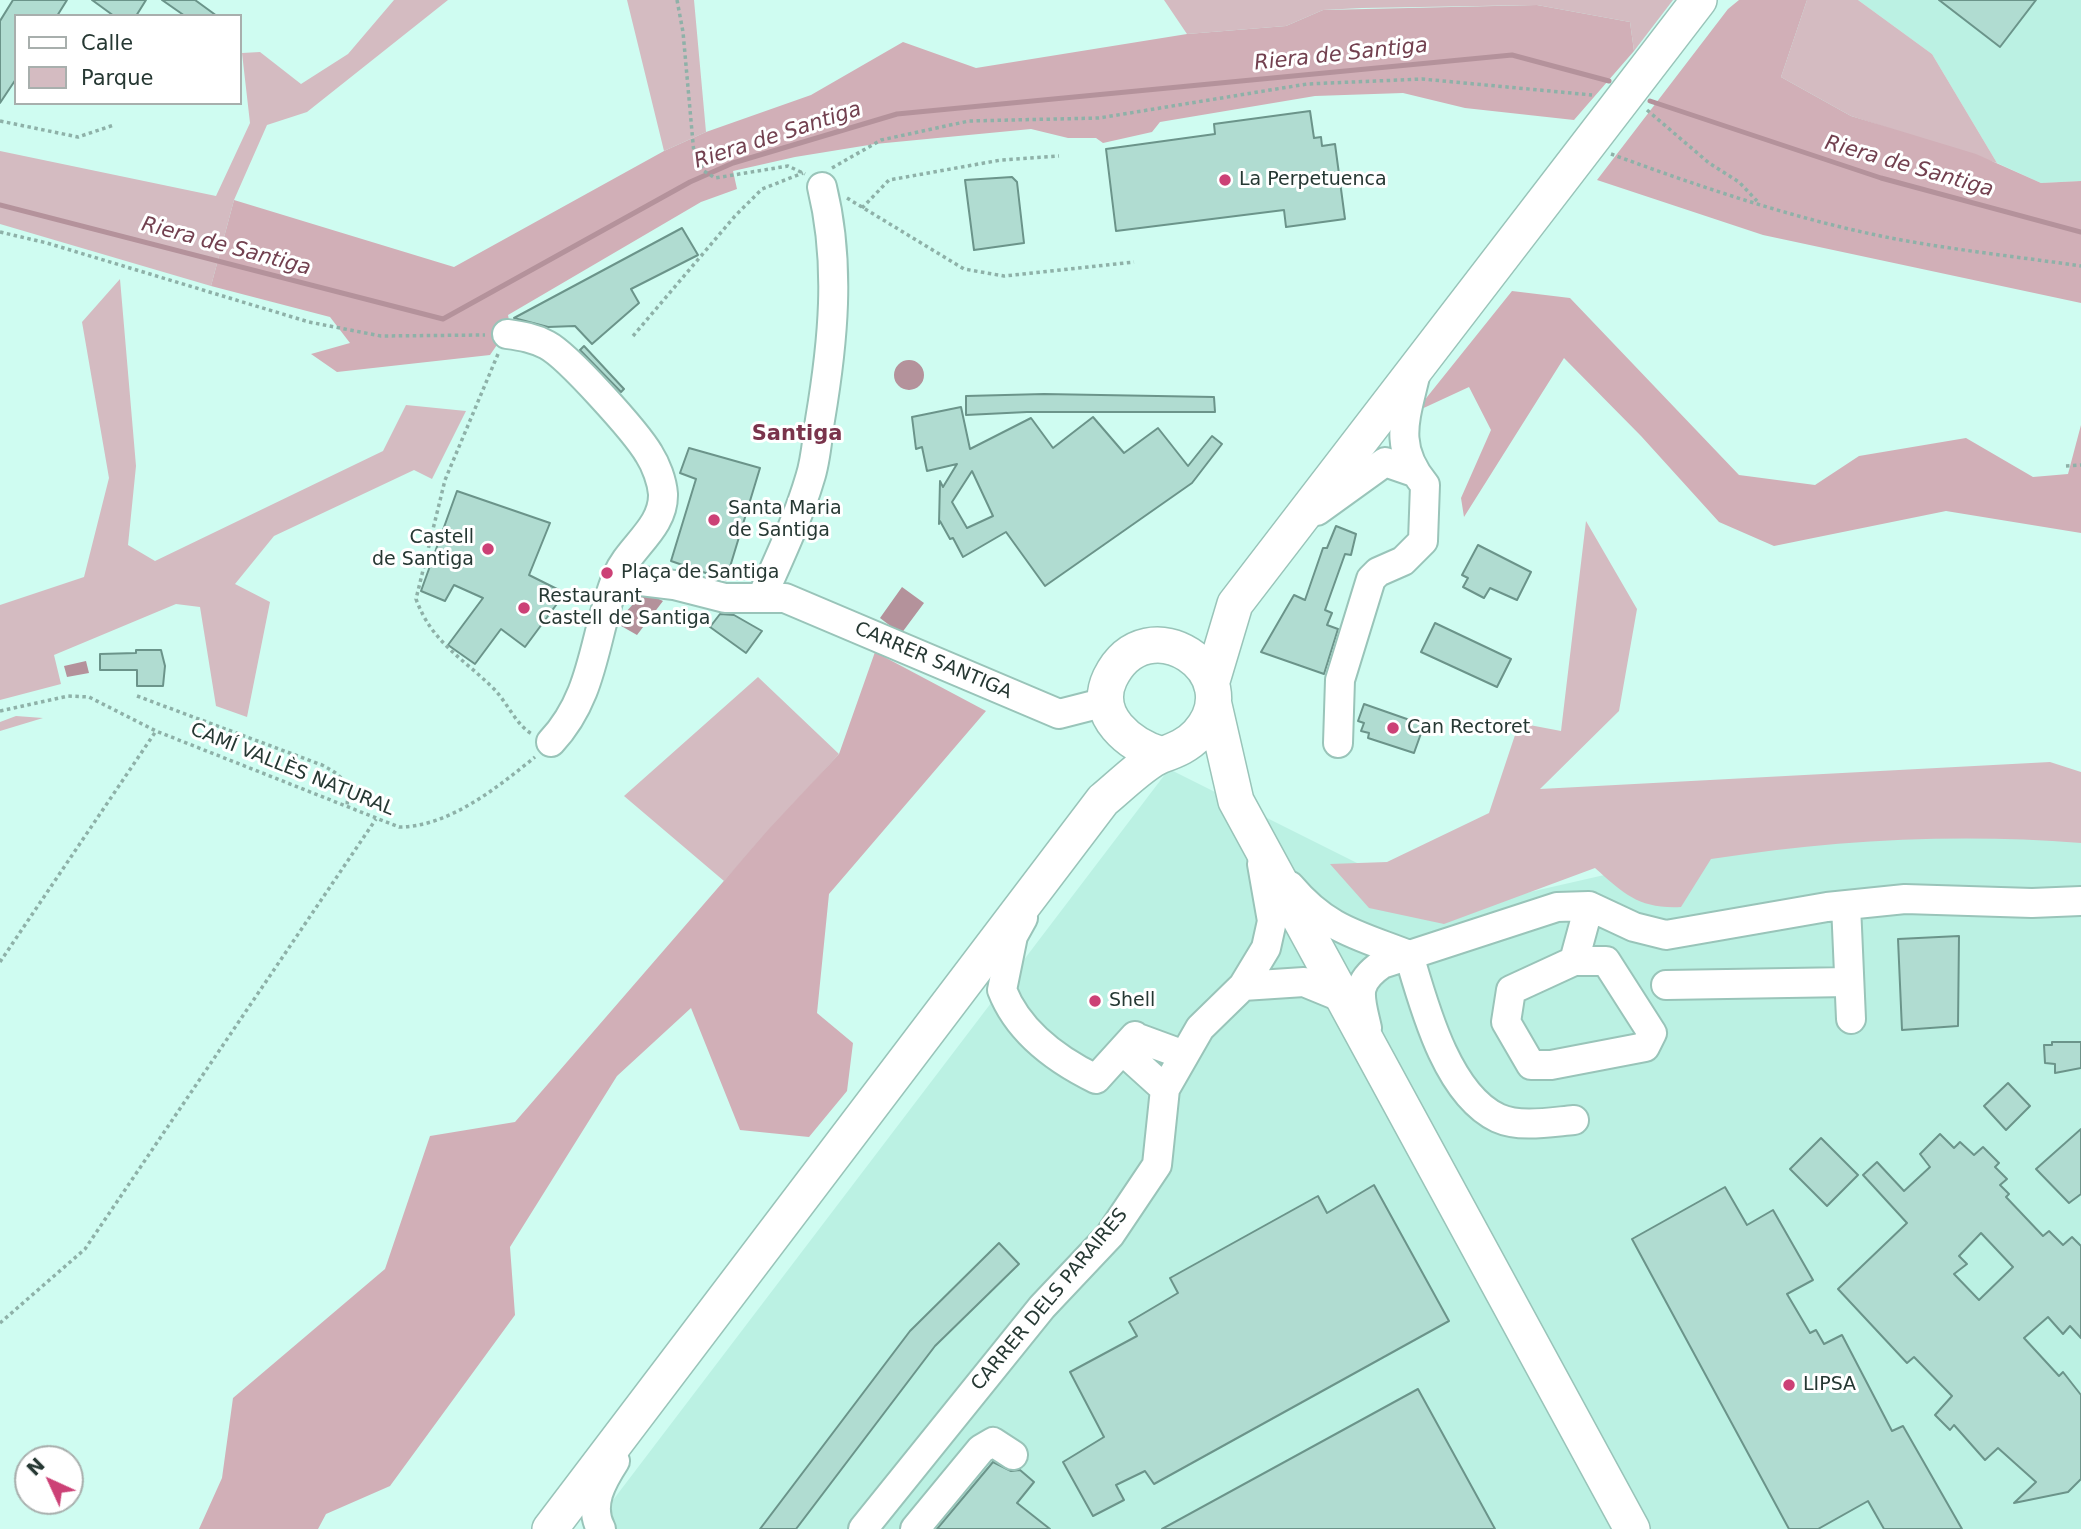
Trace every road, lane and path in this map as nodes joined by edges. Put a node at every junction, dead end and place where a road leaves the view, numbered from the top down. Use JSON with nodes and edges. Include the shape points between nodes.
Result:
{"nodes":[{"id":1,"x":677,"y":0,"type":"edge"},
{"id":2,"x":1699,"y":0,"type":"edge"},
{"id":3,"x":1604,"y":97,"type":"dead end"},
{"id":4,"x":1645,"y":108,"type":"dead end"},
{"id":5,"x":0,"y":121,"type":"edge"},
{"id":6,"x":114,"y":125,"type":"dead end"},
{"id":7,"x":1590,"y":143,"type":"junction"},
{"id":8,"x":1059,"y":156,"type":"dead end"},
{"id":9,"x":823,"y":185,"type":"junction"},
{"id":10,"x":1758,"y":202,"type":"junction"},
{"id":11,"x":862,"y":208,"type":"junction"},
{"id":12,"x":0,"y":232,"type":"edge"},
{"id":13,"x":1133,"y":262,"type":"dead end"},
{"id":14,"x":2081,"y":267,"type":"edge"},
{"id":15,"x":507,"y":334,"type":"junction"},
{"id":16,"x":633,"y":336,"type":"dead end"},
{"id":17,"x":1416,"y":372,"type":"junction"},
{"id":18,"x":2081,"y":465,"type":"edge"},
{"id":19,"x":2066,"y":466,"type":"dead end"},
{"id":20,"x":1414,"y":471,"type":"junction"},
{"id":21,"x":1290,"y":532,"type":"junction"},
{"id":22,"x":616,"y":578,"type":"junction"},
{"id":23,"x":762,"y":597,"type":"junction"},
{"id":24,"x":1235,"y":604,"type":"junction"},
{"id":25,"x":1174,"y":647,"type":"junction"},
{"id":26,"x":1213,"y":693,"type":"junction"},
{"id":27,"x":138,"y":696,"type":"dead end"},
{"id":28,"x":0,"y":711,"type":"edge"},
{"id":29,"x":1111,"y":715,"type":"junction"},
{"id":30,"x":156,"y":731,"type":"junction"},
{"id":31,"x":551,"y":743,"type":"junction"},
{"id":32,"x":1338,"y":743,"type":"dead end"},
{"id":33,"x":1165,"y":754,"type":"junction"},
{"id":34,"x":1103,"y":800,"type":"junction"},
{"id":35,"x":347,"y":807,"type":"junction"},
{"id":36,"x":376,"y":819,"type":"junction"},
{"id":37,"x":1252,"y":829,"type":"junction"},
{"id":38,"x":1046,"y":877,"type":"junction"},
{"id":39,"x":2081,"y":901,"type":"edge"},
{"id":40,"x":1846,"y":905,"type":"junction"},
{"id":41,"x":1589,"y":906,"type":"junction"},
{"id":42,"x":1409,"y":955,"type":"junction"},
{"id":43,"x":1574,"y":961,"type":"junction"},
{"id":44,"x":0,"y":962,"type":"edge"},
{"id":45,"x":1849,"y":982,"type":"junction"},
{"id":46,"x":1667,"y":985,"type":"dead end"},
{"id":47,"x":1243,"y":986,"type":"junction"},
{"id":48,"x":1343,"y":998,"type":"junction"},
{"id":49,"x":1851,"y":1019,"type":"dead end"},
{"id":50,"x":1131,"y":1041,"type":"junction"},
{"id":51,"x":1184,"y":1055,"type":"junction"},
{"id":52,"x":1376,"y":1057,"type":"junction"},
{"id":53,"x":1165,"y":1089,"type":"junction"},
{"id":54,"x":1574,"y":1120,"type":"dead end"},
{"id":55,"x":0,"y":1322,"type":"edge"},
{"id":56,"x":662,"y":1382,"type":"junction"},
{"id":57,"x":1013,"y":1455,"type":"dead end"},
{"id":58,"x":550,"y":1529,"type":"edge"},
{"id":59,"x":601,"y":1529,"type":"edge"},
{"id":60,"x":863,"y":1529,"type":"edge"},
{"id":61,"x":915,"y":1529,"type":"edge"},
{"id":62,"x":1632,"y":1529,"type":"edge"}],
"edges":[{"from":1,"to":9,"type":"path","via":[[694,154],[704,172],[715,178],[788,166]]},
{"from":2,"to":7,"type":"main road"},
{"from":3,"to":9,"type":"path","via":[[1422,79],[1307,84],[1099,118],[969,121],[881,140],[831,169]]},
{"from":4,"to":10,"type":"path"},
{"from":5,"to":6,"type":"path","via":[[78,137]]},
{"from":7,"to":10,"type":"path","via":[[1691,184]]},
{"from":7,"to":17,"type":"main road"},
{"from":8,"to":11,"type":"path","via":[[1001,160],[889,180]]},
{"from":9,"to":11,"type":"path"},
{"from":9,"to":16,"type":"path","via":[[762,189]]},
{"from":9,"to":23,"type":"street","via":[[834,272],[832,341],[823,405],[811,476]]},
{"from":10,"to":14,"type":"path","via":[[1879,236]]},
{"from":11,"to":13,"type":"path","via":[[964,269],[1004,276]]},
{"from":12,"to":15,"type":"path","via":[[309,322],[381,335]]},
{"from":15,"to":22,"type":"street","via":[[530,337],[563,357],[651,456],[660,478],[662,507]]},
{"from":15,"to":31,"type":"path","via":[[445,480],[416,599],[445,648],[494,689],[527,731]]},
{"from":17,"to":20,"type":"street","via":[[1402,435]]},
{"from":17,"to":21,"type":"main road"},
{"from":18,"to":19,"type":"path"},
{"from":20,"to":21,"type":"street","via":[[1385,462]]},
{"from":20,"to":32,"type":"street","via":[[1425,485],[1423,541],[1403,561],[1371,579],[1340,680]]},
{"from":21,"to":24,"type":"main road"},
{"from":22,"to":23,"type":"street","name":"CARRER SANTIGA","via":[[674,585],[725,598]]},
{"from":22,"to":31,"type":"street","via":[[582,699]]},
{"from":23,"to":29,"type":"street","name":"CARRER SANTIGA","via":[[785,598],[1059,714]]},
{"from":24,"to":25,"type":"main road"},
{"from":24,"to":26,"type":"main road"},
{"from":25,"to":26,"type":"main road","via":[[1195,658]]},
{"from":25,"to":29,"type":"main road","via":[[1154,644],[1119,662],[1108,681]]},
{"from":26,"to":33,"type":"main road","via":[[1200,732]]},
{"from":26,"to":37,"type":"main road"},
{"from":27,"to":35,"type":"path","via":[[342,775],[348,787]]},
{"from":28,"to":30,"type":"path","name":"CAMÍ VALLÈS NATURAL","via":[[68,696],[89,697]]},
{"from":29,"to":33,"type":"main road","via":[[1145,750]]},
{"from":29,"to":34,"type":"main road","via":[[1115,754]]},
{"from":30,"to":35,"type":"path","name":"CAMÍ VALLÈS NATURAL"},
{"from":30,"to":44,"type":"path"},
{"from":31,"to":36,"type":"path","name":"CAMÍ VALLÈS NATURAL","via":[[505,780],[450,813],[412,827]]},
{"from":33,"to":34,"type":"main road"},
{"from":33,"to":37,"type":"main road","via":[[1198,767]]},
{"from":34,"to":38,"type":"main road"},
{"from":35,"to":36,"type":"path","name":"CAMÍ VALLÈS NATURAL"},
{"from":36,"to":55,"type":"path","via":[[85,1249]]},
{"from":37,"to":42,"type":"street","via":[[1321,917],[1343,931]]},
{"from":37,"to":47,"type":"street","name":"CARRER DELS PARAIRES","via":[[1272,921],[1266,948]]},
{"from":37,"to":48,"type":"main road"},
{"from":38,"to":50,"type":"street","via":[[1013,936],[1002,990],[1023,1027],[1074,1069],[1096,1079]]},
{"from":38,"to":56,"type":"main road"},
{"from":39,"to":40,"type":"street","via":[[2032,904],[1905,899]]},
{"from":40,"to":41,"type":"street","via":[[1666,935],[1634,927]]},
{"from":40,"to":45,"type":"street"},
{"from":41,"to":42,"type":"street","via":[[1557,907]]},
{"from":41,"to":43,"type":"street"},
{"from":42,"to":52,"type":"street","via":[[1382,964],[1366,975],[1361,985]]},
{"from":42,"to":54,"type":"street","via":[[1423,1005],[1459,1083],[1476,1103],[1500,1119],[1536,1123]]},
{"from":43,"to":43,"type":"street","via":[[1511,990],[1506,1021],[1531,1065],[1645,1048],[1652,1033],[1606,961]]},
{"from":45,"to":46,"type":"street"},
{"from":45,"to":49,"type":"street"},
{"from":47,"to":48,"type":"street","via":[[1304,982]]},
{"from":47,"to":51,"type":"street","name":"CARRER DELS PARAIRES","via":[[1200,1028]]},
{"from":48,"to":52,"type":"main road"},
{"from":50,"to":51,"type":"street"},
{"from":50,"to":53,"type":"street"},
{"from":51,"to":53,"type":"street","name":"CARRER DELS PARAIRES"},
{"from":52,"to":62,"type":"main road"},
{"from":53,"to":60,"type":"street","name":"CARRER DELS PARAIRES","via":[[1157,1165],[1110,1235],[1042,1307]]},
{"from":56,"to":58,"type":"main road"},
{"from":56,"to":59,"type":"street","via":[[600,1485],[596,1509]]},
{"from":57,"to":61,"type":"street","via":[[993,1442],[981,1449]]}]}
